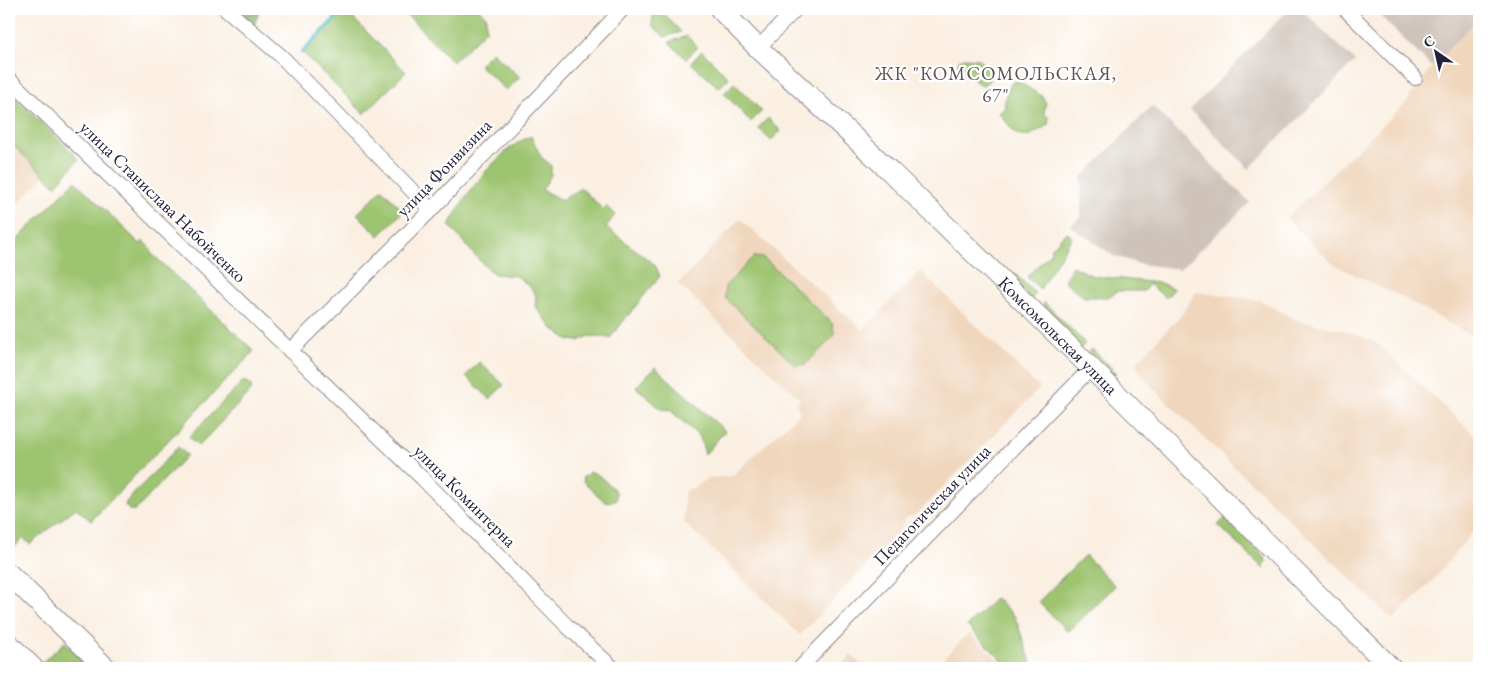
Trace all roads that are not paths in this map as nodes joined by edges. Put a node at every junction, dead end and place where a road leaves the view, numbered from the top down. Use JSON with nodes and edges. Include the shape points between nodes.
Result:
{"nodes":[{"id":1,"x":226,"y":9,"type":"edge"},
{"id":2,"x":623,"y":9,"type":"edge"},
{"id":3,"x":720,"y":9,"type":"edge"},
{"id":4,"x":796,"y":9,"type":"edge"},
{"id":5,"x":1345,"y":9,"type":"edge"},
{"id":6,"x":758,"y":48,"type":"junction"},
{"id":7,"x":1416,"y":78,"type":"dead end"},
{"id":8,"x":9,"y":80,"type":"edge"},
{"id":9,"x":431,"y":210,"type":"junction"},
{"id":10,"x":290,"y":351,"type":"junction"},
{"id":11,"x":1091,"y":368,"type":"junction"},
{"id":12,"x":9,"y":574,"type":"edge"},
{"id":13,"x":9,"y":644,"type":"edge"},
{"id":14,"x":34,"y":668,"type":"edge"},
{"id":15,"x":106,"y":668,"type":"edge"},
{"id":16,"x":613,"y":668,"type":"edge"},
{"id":17,"x":800,"y":668,"type":"edge"},
{"id":18,"x":1391,"y":668,"type":"edge"}],
"edges":[{"from":1,"to":9,"type":"street","via":[[281,56]]},
{"from":2,"to":9,"type":"street","name":"улица Фонвизина"},
{"from":3,"to":6,"type":"main road","name":"Комсомольская улица"},
{"from":4,"to":6,"type":"street"},
{"from":5,"to":7,"type":"street"},
{"from":6,"to":11,"type":"main road","name":"Комсомольская улица","via":[[890,171]]},
{"from":8,"to":10,"type":"street","name":"улица Станислава Набойченко"},
{"from":9,"to":10,"type":"street","name":"улица Фонвизина"},
{"from":10,"to":16,"type":"street","name":"улица Коминтерна"},
{"from":11,"to":17,"type":"street","name":"Педагогическая улица"},
{"from":11,"to":18,"type":"main road","name":"Комсомольская улица"},
{"from":12,"to":15,"type":"main road"},
{"from":13,"to":14,"type":"main road"}]}
